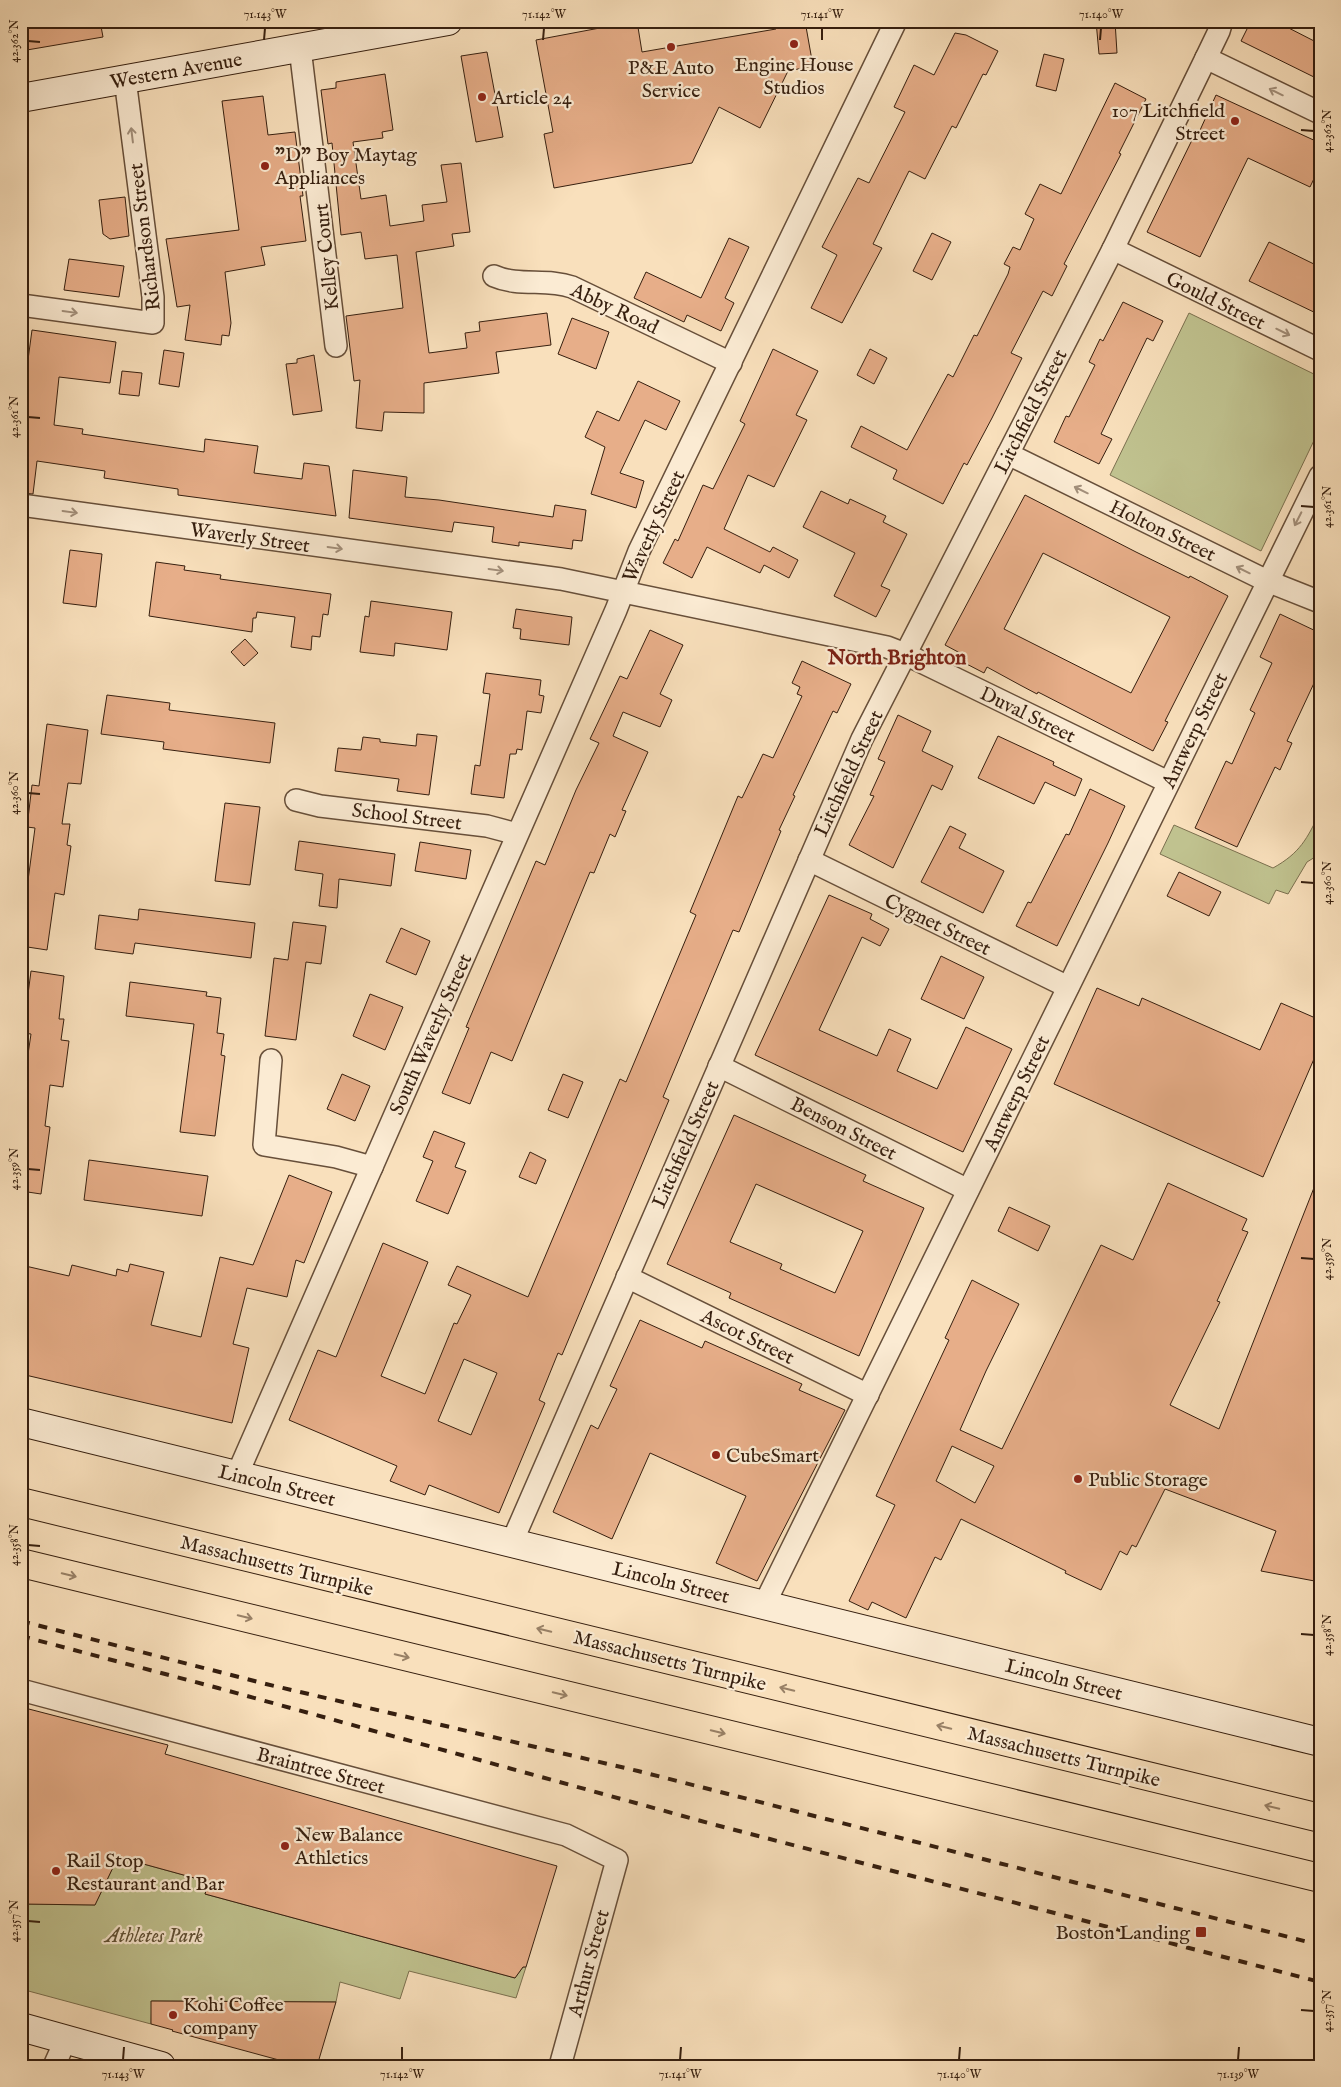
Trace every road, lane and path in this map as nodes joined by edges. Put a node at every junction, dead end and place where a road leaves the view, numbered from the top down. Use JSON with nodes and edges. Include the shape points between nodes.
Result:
{"nodes":[{"id":1,"x":448,"y":21,"type":"edge"},
{"id":2,"x":896,"y":21,"type":"edge"},
{"id":3,"x":1222,"y":21,"type":"edge"},
{"id":4,"x":300,"y":48,"type":"junction"},
{"id":5,"x":1206,"y":58,"type":"junction"},
{"id":6,"x":125,"y":79,"type":"junction"},
{"id":7,"x":21,"y":98,"type":"edge"},
{"id":8,"x":1320,"y":113,"type":"edge"},
{"id":9,"x":1113,"y":249,"type":"junction"},
{"id":10,"x":494,"y":276,"type":"dead end"},
{"id":11,"x":21,"y":305,"type":"edge"},
{"id":12,"x":336,"y":346,"type":"dead end"},
{"id":13,"x":1320,"y":350,"type":"edge"},
{"id":14,"x":731,"y":363,"type":"junction"},
{"id":15,"x":1008,"y":454,"type":"junction"},
{"id":16,"x":1320,"y":476,"type":"edge"},
{"id":17,"x":21,"y":505,"type":"edge"},
{"id":18,"x":1267,"y":582,"type":"junction"},
{"id":19,"x":622,"y":592,"type":"junction"},
{"id":20,"x":1320,"y":602,"type":"edge"},
{"id":21,"x":905,"y":654,"type":"junction"},
{"id":22,"x":1168,"y":782,"type":"junction"},
{"id":23,"x":296,"y":800,"type":"dead end"},
{"id":24,"x":517,"y":834,"type":"junction"},
{"id":25,"x":809,"y":860,"type":"junction"},
{"id":26,"x":1068,"y":987,"type":"junction"},
{"id":27,"x":271,"y":1060,"type":"dead end"},
{"id":28,"x":719,"y":1066,"type":"junction"},
{"id":29,"x":372,"y":1166,"type":"junction"},
{"id":30,"x":968,"y":1190,"type":"junction"},
{"id":31,"x":627,"y":1277,"type":"junction"},
{"id":32,"x":868,"y":1395,"type":"junction"},
{"id":33,"x":21,"y":1422,"type":"edge"},
{"id":34,"x":237,"y":1475,"type":"junction"},
{"id":35,"x":21,"y":1502,"type":"edge"},
{"id":36,"x":512,"y":1542,"type":"junction"},
{"id":37,"x":21,"y":1563,"type":"edge"},
{"id":38,"x":764,"y":1605,"type":"junction"},
{"id":39,"x":21,"y":1690,"type":"edge"},
{"id":40,"x":1320,"y":1742,"type":"edge"},
{"id":41,"x":1320,"y":1818,"type":"edge"},
{"id":42,"x":617,"y":1860,"type":"joint"},
{"id":43,"x":1320,"y":1878,"type":"edge"},
{"id":44,"x":21,"y":2027,"type":"edge"},
{"id":45,"x":66,"y":2040,"type":"junction"},
{"id":46,"x":54,"y":2066,"type":"edge"},
{"id":47,"x":161,"y":2066,"type":"edge"},
{"id":48,"x":560,"y":2066,"type":"edge"}],
"edges":[{"from":1,"to":4,"type":"street","name":"Western Avenue"},
{"from":2,"to":14,"type":"street","name":"Waverly Street"},
{"from":3,"to":5,"type":"street","name":"Litchfield Street"},
{"from":4,"to":6,"type":"street","name":"Western Avenue"},
{"from":4,"to":12,"type":"street","name":"Kelley Court"},
{"from":8,"to":5,"type":"street","one_way":true},
{"from":5,"to":9,"type":"street","name":"Litchfield Street"},
{"from":6,"to":7,"type":"street","name":"Western Avenue"},
{"from":11,"to":6,"type":"street","name":"Richardson Street","one_way":true,"via":[[153,323],[153,297]]},
{"from":9,"to":13,"type":"street","name":"Gould Street","one_way":true},
{"from":9,"to":15,"type":"street","name":"Litchfield Street"},
{"from":10,"to":14,"type":"street","name":"Abby Road","via":[[518,282],[557,283],[572,287]]},
{"from":14,"to":19,"type":"street","name":"Waverly Street"},
{"from":18,"to":15,"type":"street","name":"Holton Street","one_way":true},
{"from":15,"to":21,"type":"street","name":"Litchfield Street"},
{"from":16,"to":18,"type":"street","name":"Antwerp Street","one_way":true},
{"from":17,"to":19,"type":"street","name":"Waverly Street","one_way":true,"via":[[561,580]]},
{"from":18,"to":20,"type":"street","name":"Holton Street"},
{"from":18,"to":22,"type":"street","name":"Antwerp Street"},
{"from":19,"to":21,"type":"street","name":"Duval Street","via":[[887,647]]},
{"from":19,"to":24,"type":"street","name":"South Waverly Street"},
{"from":21,"to":22,"type":"street","name":"Duval Street"},
{"from":21,"to":25,"type":"street","name":"Litchfield Street","via":[[862,739]]},
{"from":22,"to":26,"type":"street","name":"Antwerp Street"},
{"from":23,"to":24,"type":"street","name":"School Street","via":[[320,806],[487,826]]},
{"from":24,"to":29,"type":"street","name":"South Waverly Street"},
{"from":25,"to":26,"type":"street","name":"Cygnet Street"},
{"from":25,"to":28,"type":"street","name":"Litchfield Street"},
{"from":26,"to":30,"type":"street","name":"Antwerp Street"},
{"from":27,"to":29,"type":"street","via":[[264,1146]]},
{"from":28,"to":30,"type":"street","name":"Benson Street"},
{"from":28,"to":31,"type":"street","name":"Litchfield Street"},
{"from":29,"to":34,"type":"street","name":"South Waverly Street"},
{"from":30,"to":32,"type":"street","name":"Antwerp Street"},
{"from":31,"to":32,"type":"street","name":"Ascot Street"},
{"from":31,"to":36,"type":"street","name":"Litchfield Street"},
{"from":32,"to":38,"type":"street","name":"Antwerp Street"},
{"from":33,"to":34,"type":"street","name":"Lincoln Street"},
{"from":34,"to":36,"type":"street","name":"Lincoln Street"},
{"from":41,"to":35,"type":"highway","name":"Massachusetts Turnpike","one_way":true},
{"from":36,"to":38,"type":"street","name":"Lincoln Street"},
{"from":37,"to":43,"type":"highway","one_way":true},
{"from":38,"to":40,"type":"street","name":"Lincoln Street"},
{"from":39,"to":42,"type":"street","name":"Braintree Street","via":[[566,1835]]},
{"from":42,"to":48,"type":"street","name":"Arthur Street"},
{"from":44,"to":45,"type":"street"},
{"from":45,"to":46,"type":"street"},
{"from":45,"to":47,"type":"street"}]}
